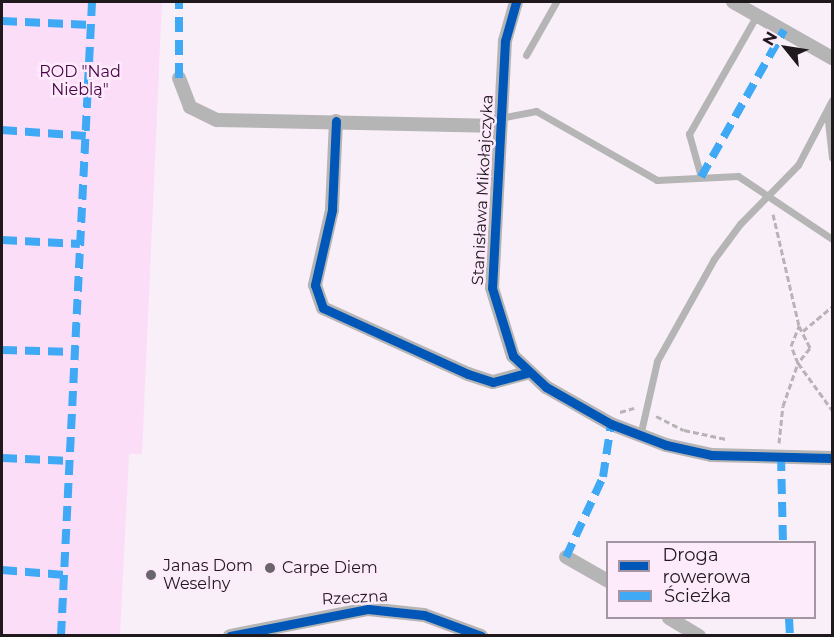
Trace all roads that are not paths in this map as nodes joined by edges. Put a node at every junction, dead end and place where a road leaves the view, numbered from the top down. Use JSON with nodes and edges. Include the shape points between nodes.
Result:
{"nodes":[{"id":1,"x":516,"y":2,"type":"edge"},
{"id":2,"x":556,"y":2,"type":"edge"},
{"id":3,"x":733,"y":2,"type":"edge"},
{"id":4,"x":757,"y":15,"type":"junction"},
{"id":5,"x":526,"y":56,"type":"dead end"},
{"id":6,"x":832,"y":58,"type":"edge"},
{"id":7,"x":179,"y":78,"type":"dead end"},
{"id":8,"x":832,"y":100,"type":"edge"},
{"id":9,"x":827,"y":112,"type":"junction"},
{"id":10,"x":336,"y":121,"type":"junction"},
{"id":11,"x":500,"y":122,"type":"junction"},
{"id":12,"x":832,"y":158,"type":"edge"},
{"id":13,"x":701,"y":177,"type":"junction"},
{"id":14,"x":771,"y":197,"type":"junction"},
{"id":15,"x":832,"y":239,"type":"edge"},
{"id":16,"x":527,"y":373,"type":"junction"},
{"id":17,"x":639,"y":436,"type":"junction"},
{"id":18,"x":832,"y":458,"type":"edge"},
{"id":19,"x":566,"y":557,"type":"dead end"},
{"id":20,"x":606,"y":580,"type":"edge"},
{"id":21,"x":671,"y":619,"type":"edge"},
{"id":22,"x":230,"y":636,"type":"edge"},
{"id":23,"x":481,"y":636,"type":"edge"},
{"id":24,"x":699,"y":636,"type":"edge"}],
"edges":[{"from":1,"to":11,"type":"street","name":"Stanisława Mikołajczyka","via":[[506,41]]},
{"from":2,"to":5,"type":"lane"},
{"from":3,"to":4,"type":"street"},
{"from":4,"to":6,"type":"street"},
{"from":4,"to":13,"type":"lane","via":[[689,134]]},
{"from":7,"to":10,"type":"street","name":"Stanisława Mikołajczyka","via":[[190,107],[217,120]]},
{"from":8,"to":9,"type":"lane"},
{"from":9,"to":12,"type":"lane"},
{"from":9,"to":14,"type":"lane"},
{"from":10,"to":11,"type":"street","name":"Stanisława Mikołajczyka"},
{"from":10,"to":16,"type":"street","via":[[332,210],[315,285],[323,308],[468,374],[494,382]]},
{"from":11,"to":13,"type":"lane","via":[[536,111],[657,180]]},
{"from":11,"to":16,"type":"street","name":"Stanisława Mikołajczyka","via":[[492,288],[502,331]]},
{"from":13,"to":14,"type":"lane","via":[[738,176]]},
{"from":14,"to":15,"type":"lane"},
{"from":14,"to":17,"type":"lane","via":[[740,224],[714,259],[657,361]]},
{"from":16,"to":17,"type":"street","name":"Stanisława Mikołajczyka"},
{"from":17,"to":18,"type":"street","name":"Stanisława Mikołajczyka","via":[[692,452],[780,449]]},
{"from":19,"to":20,"type":"street"},
{"from":21,"to":24,"type":"street"},
{"from":22,"to":23,"type":"street","name":"Rzeczna","via":[[368,609],[424,615]]}]}
